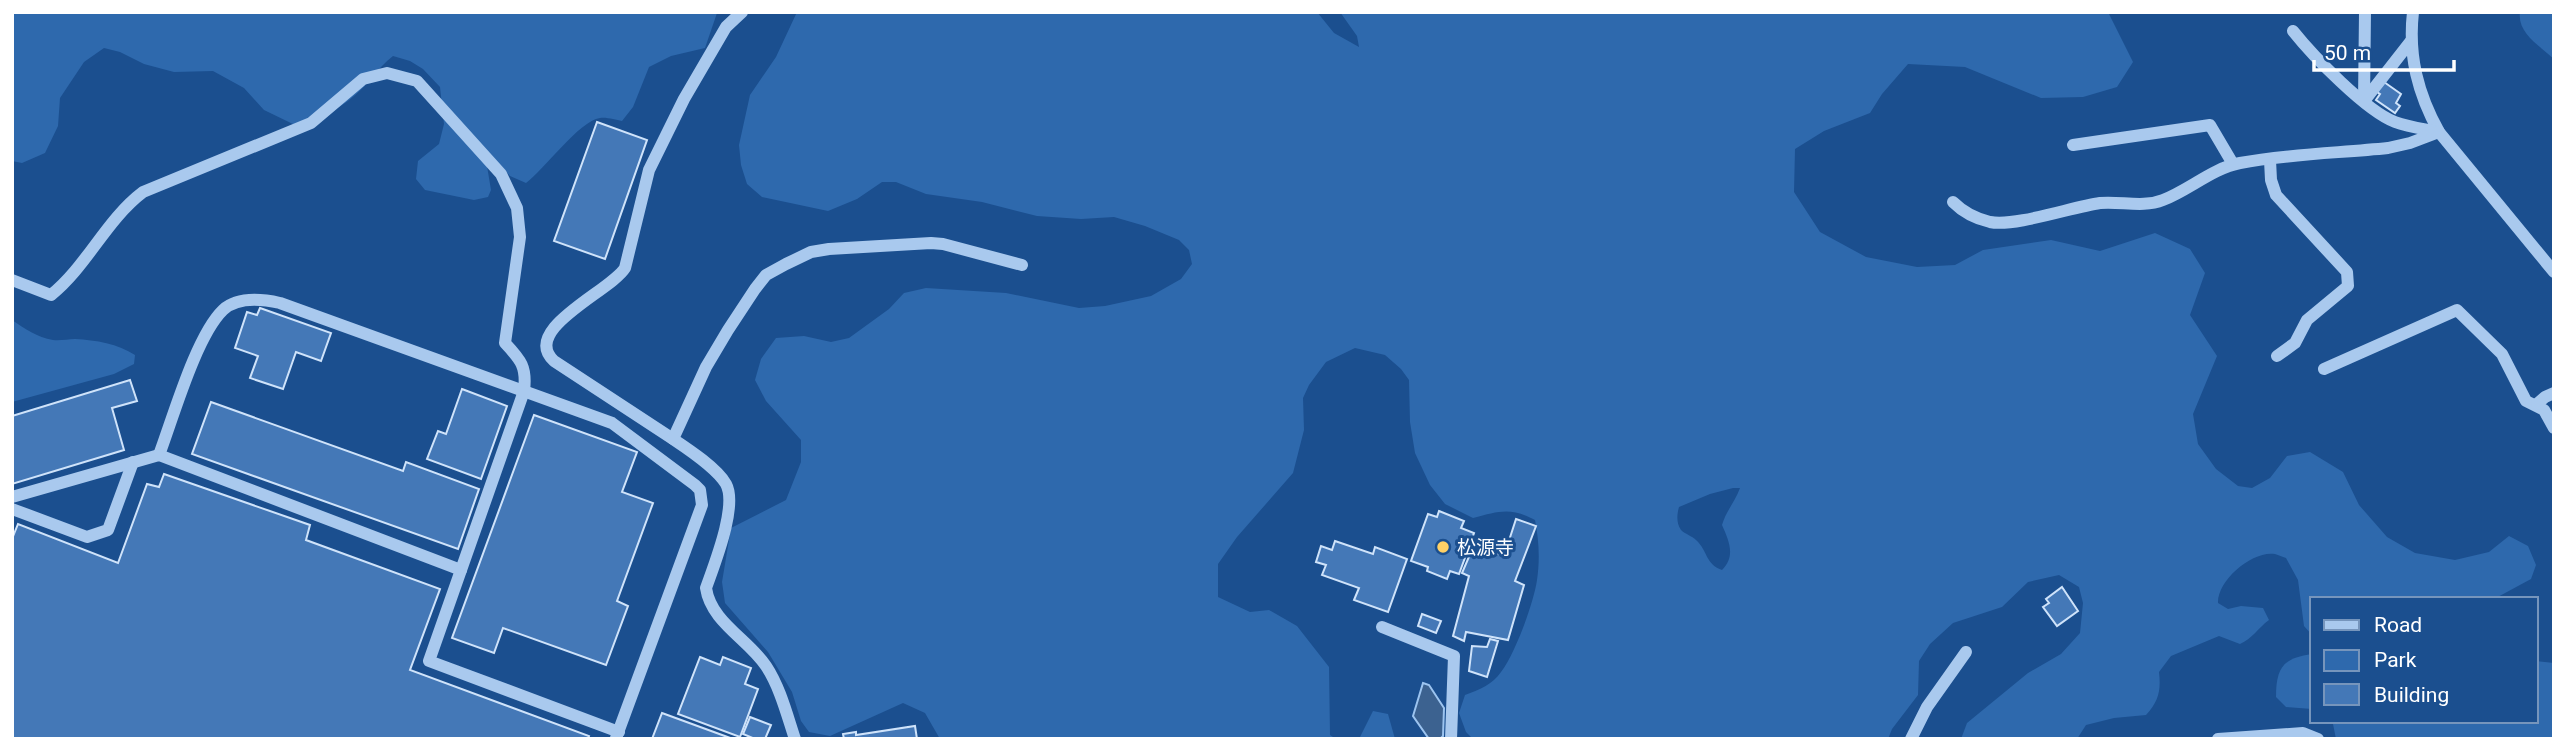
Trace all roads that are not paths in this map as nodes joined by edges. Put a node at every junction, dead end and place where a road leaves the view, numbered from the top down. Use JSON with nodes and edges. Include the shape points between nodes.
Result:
{"nodes":[{"id":1,"x":742,"y":12,"type":"edge"},
{"id":2,"x":2365,"y":12,"type":"edge"},
{"id":3,"x":2413,"y":12,"type":"edge"},
{"id":4,"x":2293,"y":31,"type":"dead end"},
{"id":5,"x":2411,"y":41,"type":"junction"},
{"id":6,"x":2364,"y":101,"type":"junction"},
{"id":7,"x":2439,"y":132,"type":"junction"},
{"id":8,"x":2073,"y":145,"type":"dead end"},
{"id":9,"x":2270,"y":160,"type":"junction"},
{"id":10,"x":2233,"y":164,"type":"junction"},
{"id":11,"x":1953,"y":202,"type":"dead end"},
{"id":12,"x":1022,"y":265,"type":"dead end"},
{"id":13,"x":2553,"y":268,"type":"edge"},
{"id":14,"x":12,"y":280,"type":"edge"},
{"id":15,"x":2277,"y":356,"type":"dead end"},
{"id":16,"x":2324,"y":369,"type":"dead end"},
{"id":17,"x":524,"y":391,"type":"junction"},
{"id":18,"x":2554,"y":393,"type":"edge"},
{"id":19,"x":2537,"y":404,"type":"junction"},
{"id":20,"x":2554,"y":428,"type":"edge"},
{"id":21,"x":673,"y":439,"type":"junction"},
{"id":22,"x":159,"y":454,"type":"junction"},
{"id":23,"x":133,"y":462,"type":"junction"},
{"id":24,"x":12,"y":497,"type":"edge"},
{"id":25,"x":12,"y":509,"type":"edge"},
{"id":26,"x":461,"y":570,"type":"junction"},
{"id":27,"x":1382,"y":627,"type":"dead end"},
{"id":28,"x":1966,"y":652,"type":"dead end"},
{"id":29,"x":618,"y":735,"type":"edge"},
{"id":30,"x":795,"y":739,"type":"edge"},
{"id":31,"x":1451,"y":739,"type":"edge"},
{"id":32,"x":1911,"y":739,"type":"edge"},
{"id":33,"x":2218,"y":739,"type":"edge"},
{"id":34,"x":2318,"y":739,"type":"edge"}],
"edges":[{"from":1,"to":21,"type":"street","via":[[726,27],[649,170],[625,268],[570,312],[546,341],[547,353],[554,361]]},
{"from":2,"to":6,"type":"street"},
{"from":3,"to":5,"type":"street"},
{"from":4,"to":6,"type":"street"},
{"from":5,"to":6,"type":"street"},
{"from":5,"to":7,"type":"street","via":[[2421,96]]},
{"from":6,"to":7,"type":"street","via":[[2393,121]]},
{"from":7,"to":9,"type":"street","via":[[2388,148]]},
{"from":7,"to":13,"type":"street"},
{"from":8,"to":10,"type":"street","via":[[2210,125]]},
{"from":9,"to":10,"type":"street"},
{"from":9,"to":15,"type":"street","via":[[2276,195],[2347,272],[2348,286],[2307,320],[2295,344]]},
{"from":10,"to":11,"type":"street","via":[[2148,204],[2103,203],[2000,223],[1967,213]]},
{"from":12,"to":21,"type":"street","via":[[931,243],[829,249],[786,264],[766,275],[728,330]]},
{"from":14,"to":17,"type":"street","via":[[51,295],[143,192],[311,123],[363,79],[396,74],[417,81],[501,174],[517,208],[520,237],[506,343],[525,368]]},
{"from":16,"to":19,"type":"street","via":[[2457,310],[2502,354],[2526,401]]},
{"from":17,"to":22,"type":"street","via":[[280,303],[248,300],[223,310],[199,348]]},
{"from":17,"to":26,"type":"street"},
{"from":17,"to":29,"type":"street","via":[[612,423],[700,490],[702,506]]},
{"from":18,"to":19,"type":"street"},
{"from":19,"to":20,"type":"street"},
{"from":21,"to":30,"type":"street","via":[[726,484],[730,509],[706,589],[708,598],[714,611],[768,668]]},
{"from":22,"to":23,"type":"street"},
{"from":22,"to":26,"type":"street"},
{"from":23,"to":24,"type":"street"},
{"from":23,"to":25,"type":"street","via":[[108,530],[87,537]]},
{"from":26,"to":29,"type":"street","via":[[429,661]]},
{"from":27,"to":31,"type":"street","via":[[1454,656]]},
{"from":28,"to":32,"type":"street","via":[[1927,707]]},
{"from":33,"to":34,"type":"street","via":[[2303,733]]}]}
